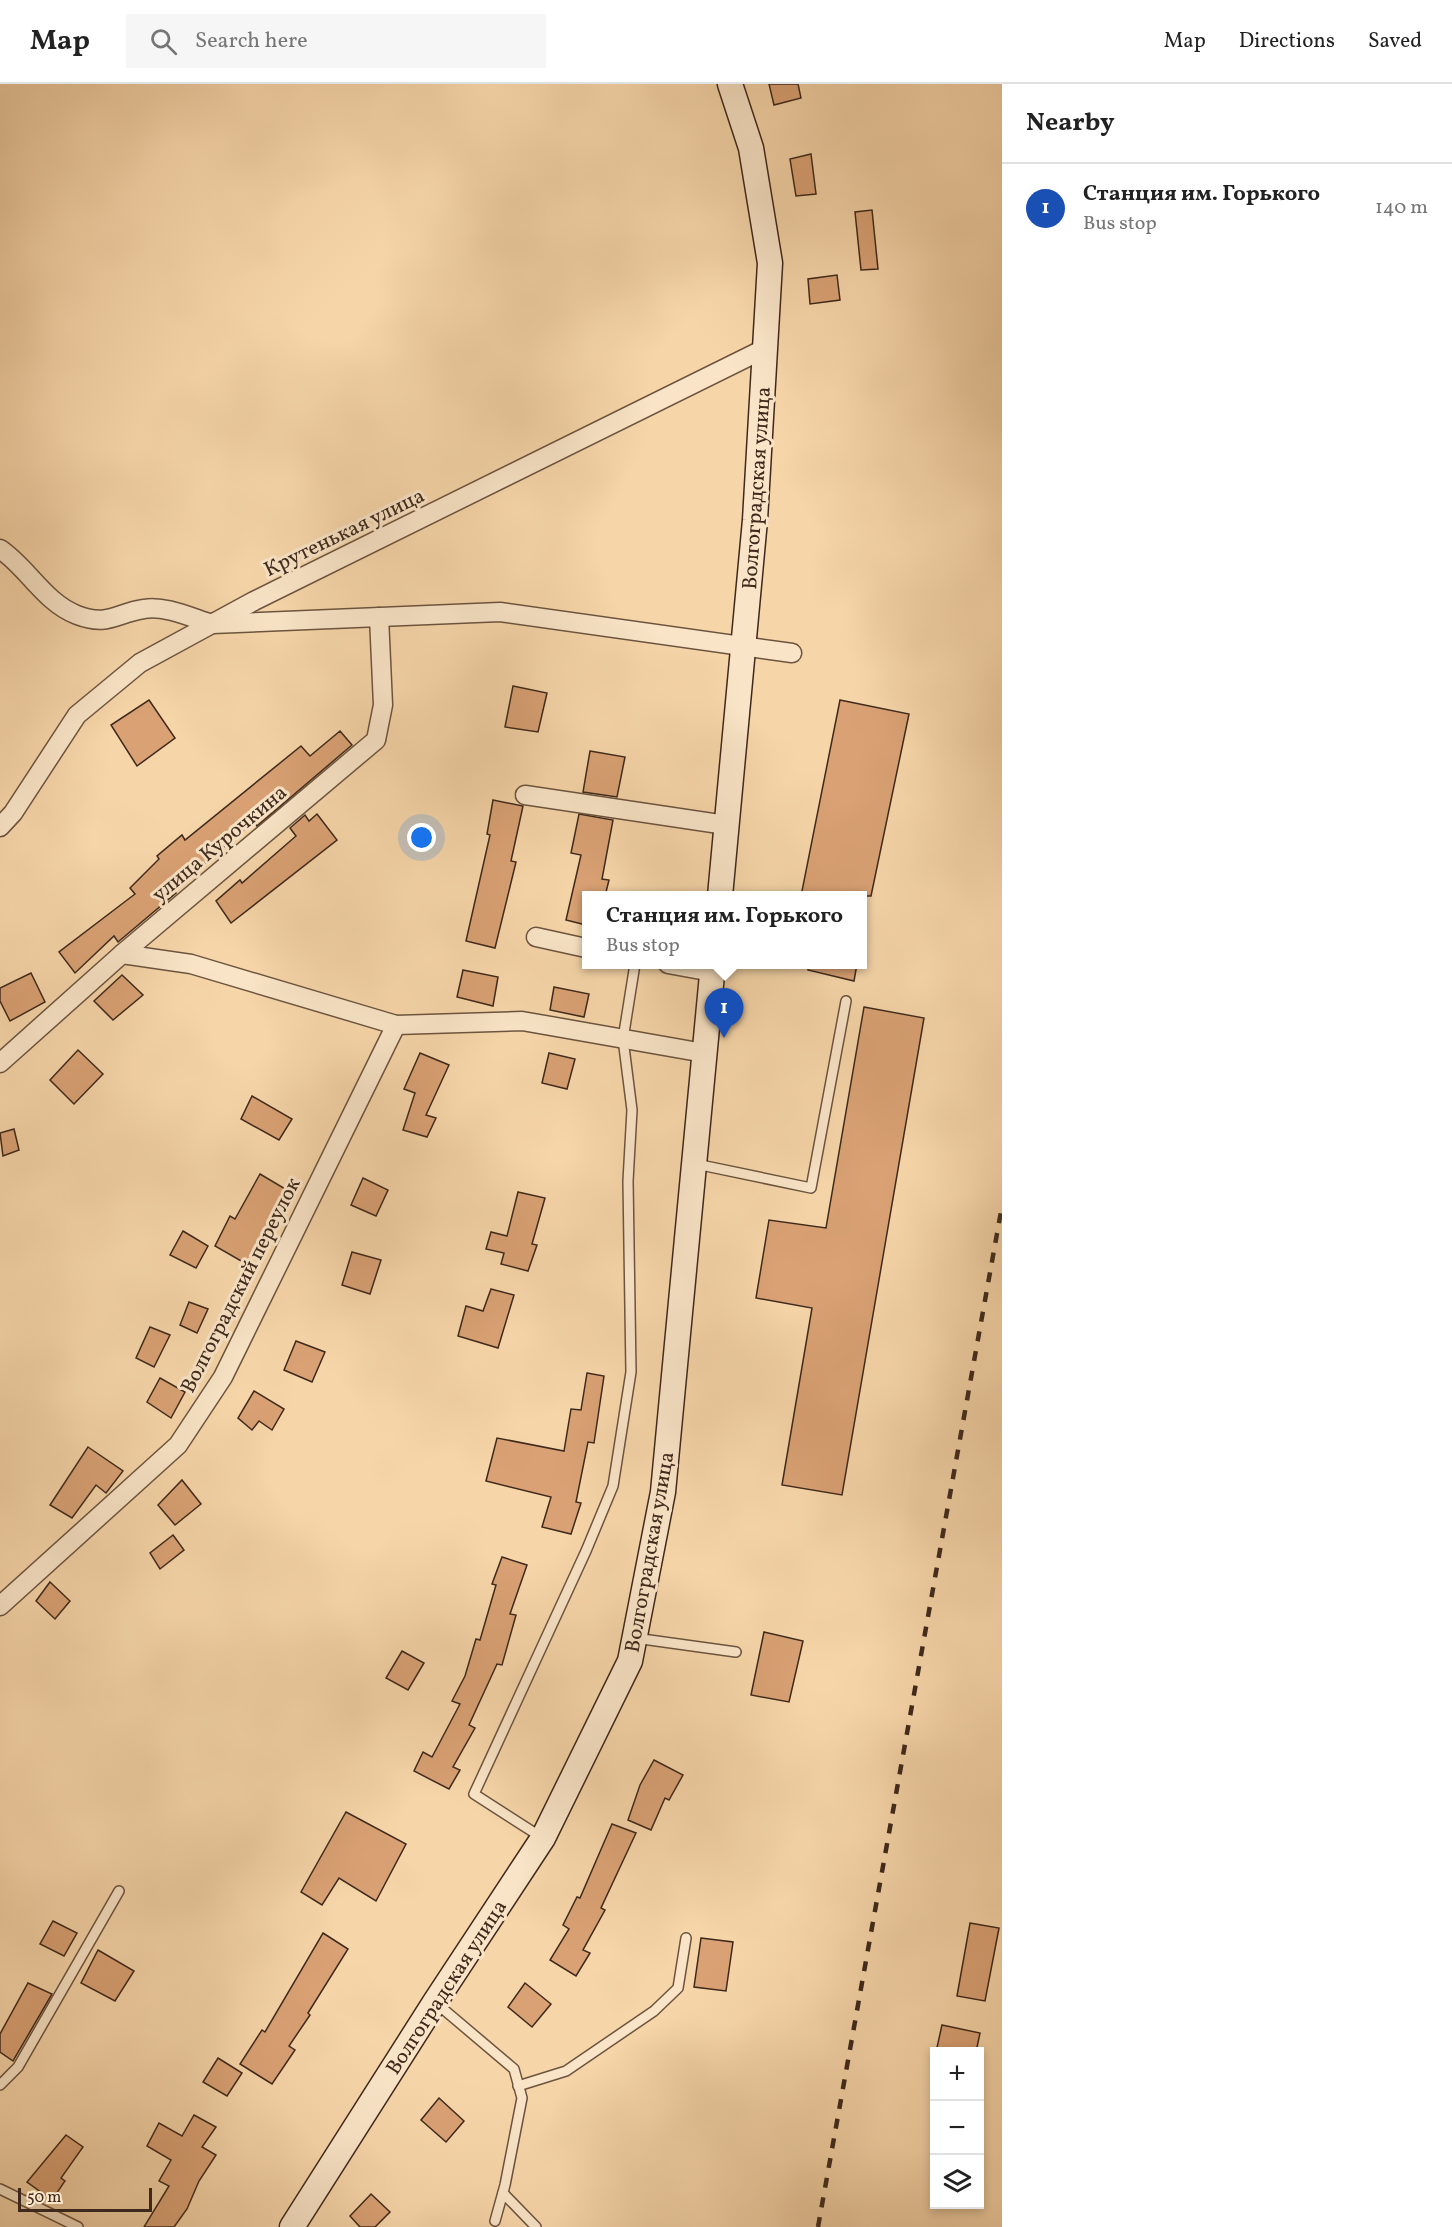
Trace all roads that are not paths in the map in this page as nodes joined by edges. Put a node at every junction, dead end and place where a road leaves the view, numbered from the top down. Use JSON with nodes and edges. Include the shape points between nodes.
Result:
{"nodes":[{"id":1,"x":730,"y":84,"type":"edge"},
{"id":2,"x":766,"y":348,"type":"junction"},
{"id":3,"x":0,"y":549,"type":"edge"},
{"id":4,"x":379,"y":617,"type":"junction"},
{"id":5,"x":212,"y":624,"type":"junction"},
{"id":6,"x":743,"y":646,"type":"junction"},
{"id":7,"x":792,"y":653,"type":"dead end"},
{"id":8,"x":525,"y":795,"type":"dead end"},
{"id":9,"x":726,"y":825,"type":"junction"},
{"id":10,"x":0,"y":827,"type":"edge"},
{"id":11,"x":720,"y":891,"type":"edge"},
{"id":12,"x":536,"y":937,"type":"dead end"},
{"id":13,"x":582,"y":947,"type":"edge"},
{"id":14,"x":122,"y":954,"type":"junction"},
{"id":15,"x":634,"y":969,"type":"edge"},
{"id":16,"x":713,"y":969,"type":"edge"},
{"id":17,"x":846,"y":1001,"type":"dead end"},
{"id":18,"x":396,"y":1024,"type":"junction"},
{"id":19,"x":623,"y":1039,"type":"junction"},
{"id":20,"x":705,"y":1053,"type":"junction"},
{"id":21,"x":0,"y":1063,"type":"edge"},
{"id":22,"x":694,"y":1163,"type":"junction"},
{"id":23,"x":0,"y":1606,"type":"edge"},
{"id":24,"x":635,"y":1638,"type":"junction"},
{"id":25,"x":736,"y":1652,"type":"dead end"},
{"id":26,"x":543,"y":1838,"type":"junction"},
{"id":27,"x":119,"y":1891,"type":"dead end"},
{"id":28,"x":686,"y":1938,"type":"dead end"},
{"id":29,"x":435,"y":2002,"type":"junction"},
{"id":30,"x":0,"y":2085,"type":"edge"},
{"id":31,"x":518,"y":2086,"type":"junction"},
{"id":32,"x":0,"y":2189,"type":"edge"},
{"id":33,"x":503,"y":2193,"type":"junction"},
{"id":34,"x":495,"y":2221,"type":"dead end"},
{"id":35,"x":78,"y":2227,"type":"edge"},
{"id":36,"x":292,"y":2227,"type":"edge"},
{"id":37,"x":536,"y":2227,"type":"edge"}],
"edges":[{"from":1,"to":2,"type":"main road","name":"Волгоградская улица","via":[[751,148],[770,263]]},
{"from":2,"to":5,"type":"street","name":"Крутенькая улица"},
{"from":2,"to":6,"type":"main road","name":"Волгоградская улица"},
{"from":3,"to":5,"type":"street","via":[[54,601],[75,614],[96,621],[123,617],[145,608]]},
{"from":4,"to":5,"type":"street"},
{"from":4,"to":6,"type":"street","via":[[500,612]]},
{"from":4,"to":14,"type":"street","name":"улица Курочкина","via":[[383,705],[376,740]]},
{"from":5,"to":10,"type":"street","name":"Крутенькая улица","via":[[140,663],[77,716]]},
{"from":6,"to":7,"type":"street"},
{"from":6,"to":9,"type":"main road","name":"Волгоградская улица"},
{"from":8,"to":9,"type":"street"},
{"from":9,"to":11,"type":"main road","name":"Волгоградская улица"},
{"from":12,"to":13,"type":"street"},
{"from":14,"to":18,"type":"street","via":[[191,964]]},
{"from":14,"to":21,"type":"street","name":"улица Курочкина"},
{"from":15,"to":19,"type":"lane"},
{"from":16,"to":20,"type":"main road","name":"Волгоградская улица"},
{"from":17,"to":22,"type":"lane","via":[[811,1188]]},
{"from":18,"to":19,"type":"street","via":[[522,1021]]},
{"from":18,"to":23,"type":"street","name":"Волгоградский переулок","via":[[222,1377],[178,1445]]},
{"from":19,"to":20,"type":"street"},
{"from":19,"to":26,"type":"lane","via":[[632,1110],[628,1181],[631,1372],[613,1486],[474,1794]]},
{"from":20,"to":22,"type":"main road","name":"Волгоградская улица"},
{"from":22,"to":24,"type":"main road","name":"Волгоградская улица","via":[[663,1492]]},
{"from":24,"to":25,"type":"lane"},
{"from":24,"to":26,"type":"main road","name":"Волгоградская улица","via":[[630,1661]]},
{"from":26,"to":29,"type":"main road","name":"Волгоградская улица"},
{"from":27,"to":30,"type":"lane","via":[[18,2067]]},
{"from":28,"to":31,"type":"lane","via":[[678,1988],[654,2012],[566,2071]]},
{"from":29,"to":31,"type":"lane","via":[[514,2069]]},
{"from":29,"to":36,"type":"main road","name":"Волгоградская улица"},
{"from":31,"to":33,"type":"lane","via":[[522,2098]]},
{"from":32,"to":35,"type":"lane"},
{"from":33,"to":34,"type":"lane"},
{"from":33,"to":37,"type":"lane"}]}
